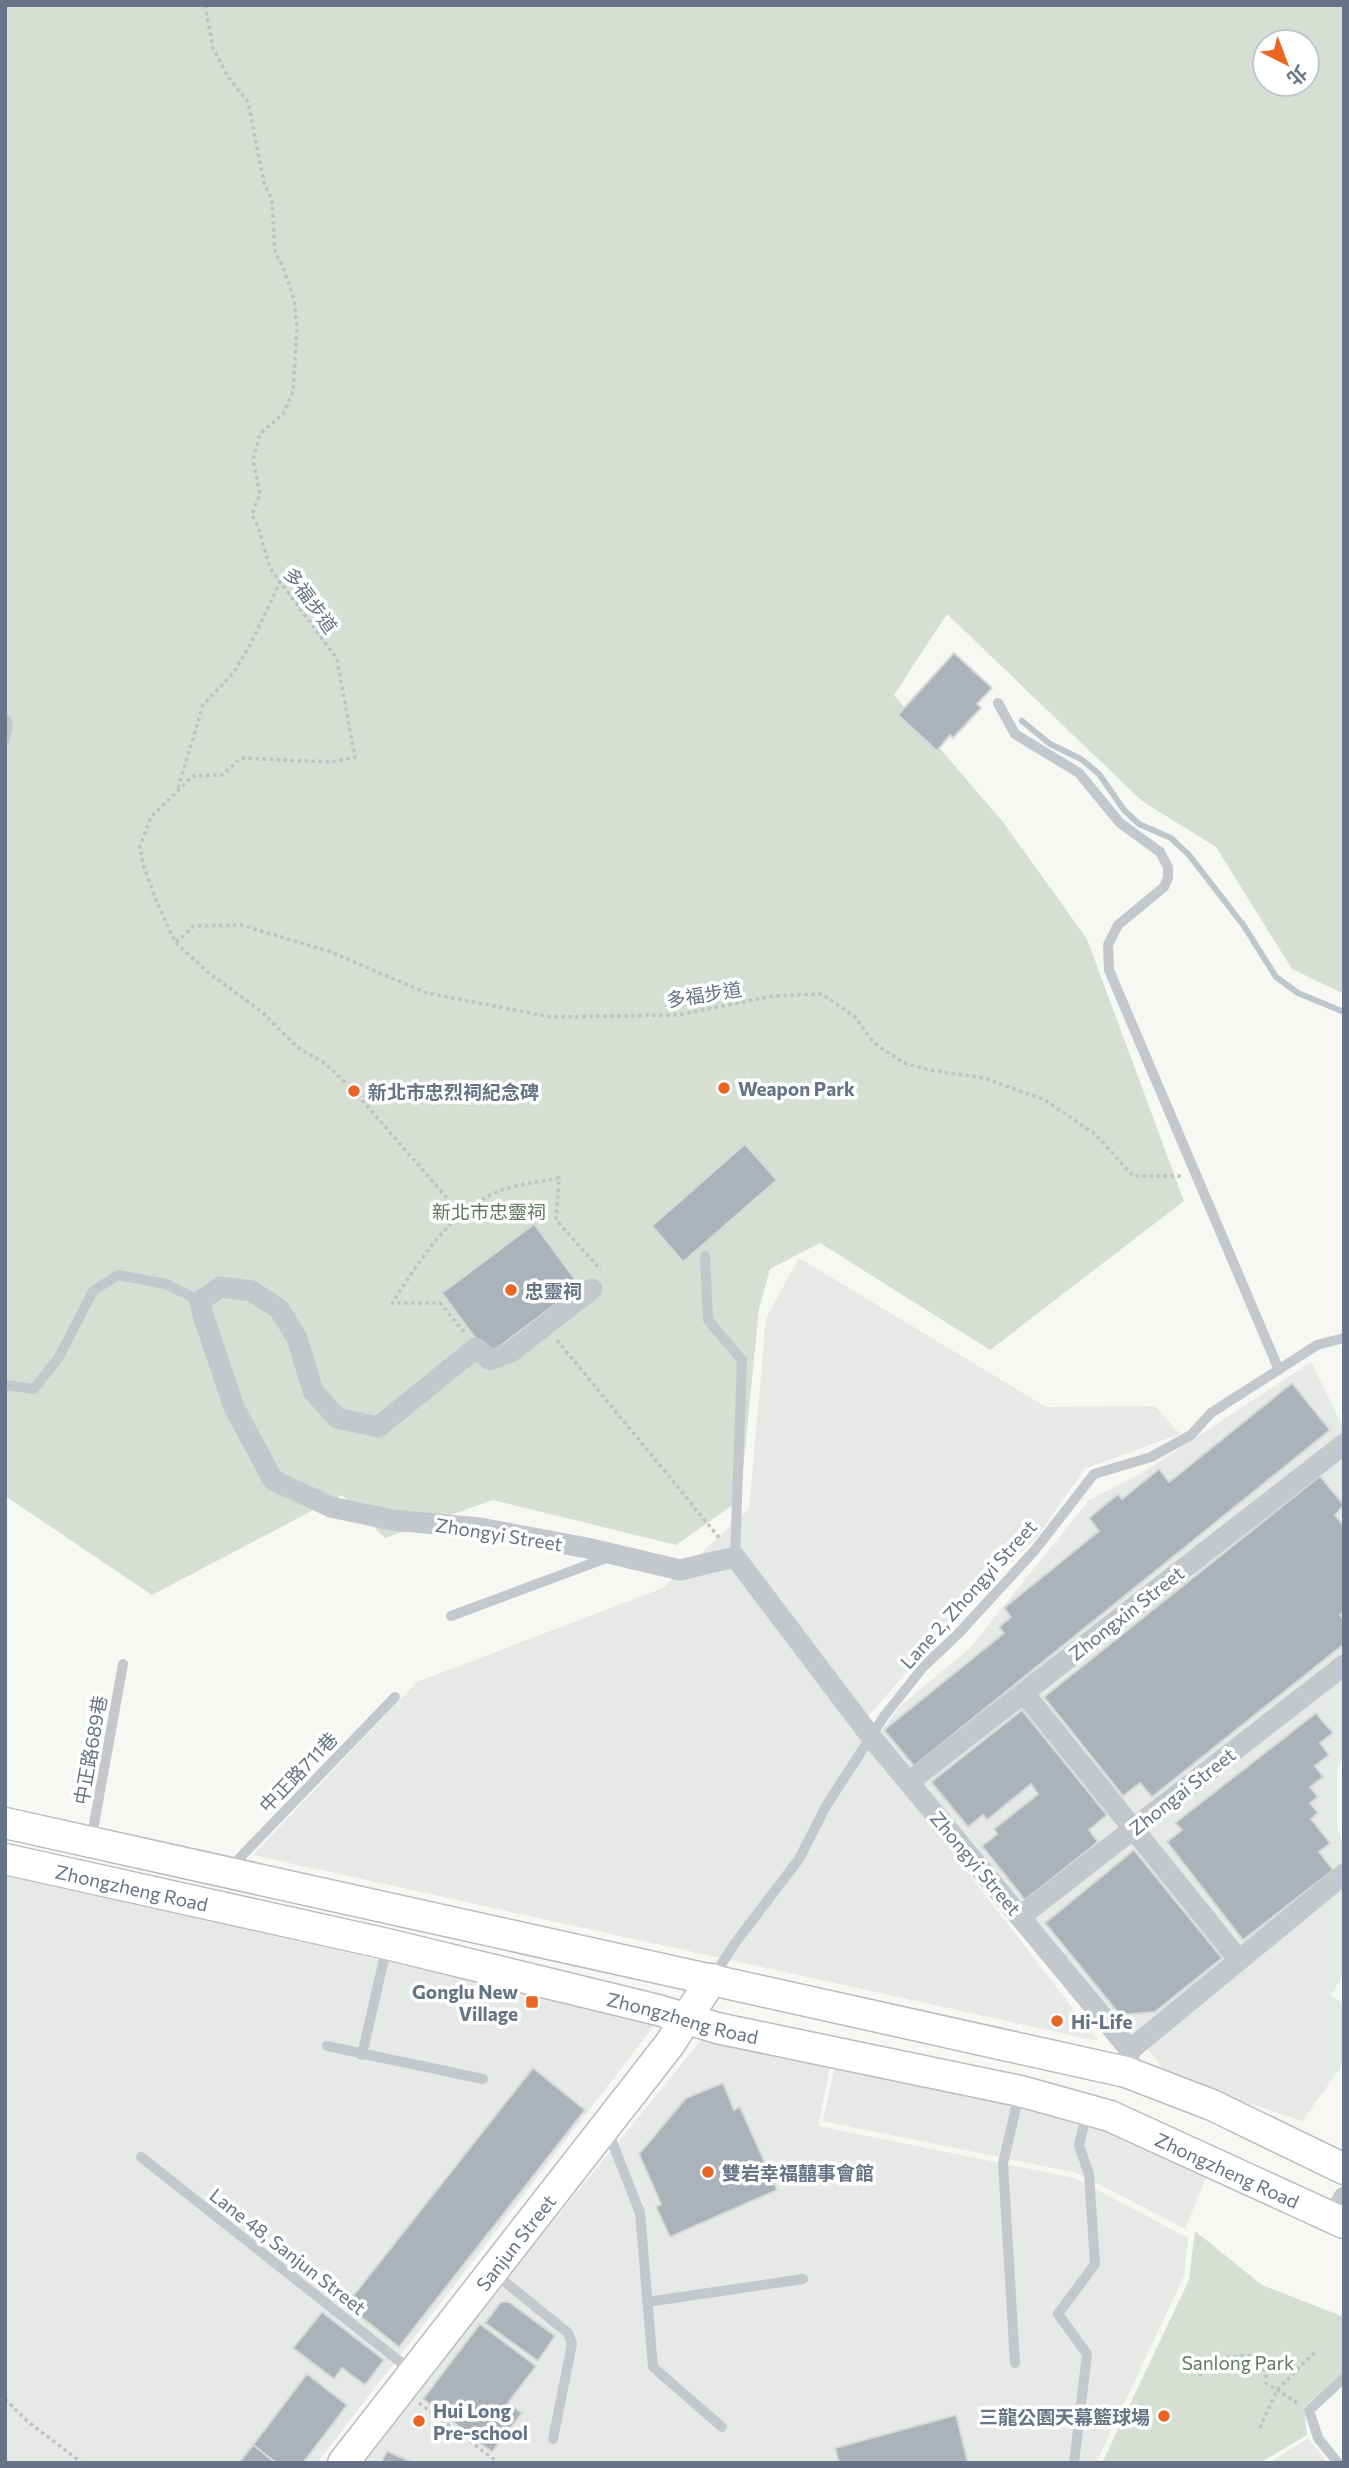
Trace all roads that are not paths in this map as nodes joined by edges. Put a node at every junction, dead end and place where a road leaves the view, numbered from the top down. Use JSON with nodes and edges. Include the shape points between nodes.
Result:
{"nodes":[{"id":1,"x":998,"y":703,"type":"dead end"},
{"id":2,"x":5,"y":719,"type":"edge"},
{"id":3,"x":5,"y":739,"type":"edge"},
{"id":4,"x":705,"y":1256,"type":"dead end"},
{"id":5,"x":592,"y":1289,"type":"road end"},
{"id":6,"x":200,"y":1301,"type":"junction"},
{"id":7,"x":1344,"y":1340,"type":"edge"},
{"id":8,"x":1279,"y":1370,"type":"junction"},
{"id":9,"x":5,"y":1385,"type":"edge"},
{"id":10,"x":1344,"y":1444,"type":"edge"},
{"id":11,"x":617,"y":1555,"type":"junction"},
{"id":12,"x":735,"y":1557,"type":"junction"},
{"id":13,"x":451,"y":1616,"type":"dead end"},
{"id":14,"x":123,"y":1664,"type":"dead end"},
{"id":15,"x":1344,"y":1665,"type":"edge"},
{"id":16,"x":1024,"y":1693,"type":"junction"},
{"id":17,"x":395,"y":1697,"type":"dead end"},
{"id":18,"x":872,"y":1738,"type":"junction"},
{"id":19,"x":909,"y":1782,"type":"junction"},
{"id":20,"x":5,"y":1823,"type":"edge"},
{"id":21,"x":1133,"y":1829,"type":"junction"},
{"id":22,"x":91,"y":1842,"type":"junction"},
{"id":23,"x":5,"y":1859,"type":"edge"},
{"id":24,"x":226,"y":1872,"type":"junction"},
{"id":25,"x":1344,"y":1874,"type":"edge"},
{"id":26,"x":1020,"y":1917,"type":"junction"},
{"id":27,"x":387,"y":1944,"type":"junction"},
{"id":28,"x":1239,"y":1960,"type":"junction"},
{"id":29,"x":712,"y":1979,"type":"junction"},
{"id":30,"x":687,"y":2020,"type":"junction"},
{"id":31,"x":327,"y":2046,"type":"dead end"},
{"id":32,"x":362,"y":2055,"type":"junction"},
{"id":33,"x":1128,"y":2061,"type":"junction"},
{"id":34,"x":483,"y":2079,"type":"dead end"},
{"id":35,"x":1020,"y":2091,"type":"junction"},
{"id":36,"x":1099,"y":2112,"type":"junction"},
{"id":37,"x":606,"y":2126,"type":"junction"},
{"id":38,"x":141,"y":2157,"type":"dead end"},
{"id":39,"x":1344,"y":2169,"type":"edge"},
{"id":40,"x":1340,"y":2213,"type":"edge"},
{"id":41,"x":492,"y":2271,"type":"junction"},
{"id":42,"x":803,"y":2279,"type":"dead end"},
{"id":43,"x":647,"y":2302,"type":"junction"},
{"id":44,"x":1015,"y":2363,"type":"dead end"},
{"id":45,"x":1344,"y":2378,"type":"edge"},
{"id":46,"x":407,"y":2380,"type":"junction"},
{"id":47,"x":722,"y":2427,"type":"dead end"},
{"id":48,"x":553,"y":2439,"type":"dead end"},
{"id":49,"x":343,"y":2463,"type":"edge"},
{"id":50,"x":1074,"y":2463,"type":"edge"},
{"id":51,"x":1338,"y":2463,"type":"edge"}],
"edges":[{"from":1,"to":8,"type":"lane","via":[[1015,734],[1079,774],[1120,823],[1160,852],[1168,867],[1164,887],[1118,925],[1108,945],[1109,970]]},
{"from":2,"to":3,"type":"lane"},
{"from":4,"to":12,"type":"lane","via":[[708,1320],[742,1360]]},
{"from":5,"to":6,"type":"street","via":[[511,1352],[490,1360],[476,1348],[379,1427],[337,1418],[313,1391],[297,1338],[279,1309],[252,1291],[220,1287]]},
{"from":6,"to":9,"type":"lane","via":[[166,1284],[118,1275],[93,1291],[60,1357],[34,1389]]},
{"from":6,"to":11,"type":"street","name":"Zhongyi Street","via":[[234,1407],[272,1480],[331,1507],[392,1520],[480,1528]]},
{"from":7,"to":8,"type":"lane","name":"Lane 2, Zhongyi Street","via":[[1317,1345]]},
{"from":8,"to":18,"type":"lane","name":"Lane 2, Zhongyi Street","via":[[1211,1413],[1191,1435],[1151,1457],[1094,1474],[1009,1580],[924,1666]]},
{"from":10,"to":16,"type":"street","name":"Zhongxin Street"},
{"from":11,"to":12,"type":"street","name":"Zhongyi Street","via":[[680,1570]]},
{"from":11,"to":13,"type":"lane"},
{"from":12,"to":18,"type":"street","name":"Zhongyi Street"},
{"from":14,"to":22,"type":"lane","name":"中正路689巷"},
{"from":15,"to":21,"type":"street","name":"Zhongai Street"},
{"from":16,"to":19,"type":"street","name":"Zhongxin Street"},
{"from":16,"to":21,"type":"street"},
{"from":17,"to":24,"type":"lane","name":"中正路711巷"},
{"from":18,"to":19,"type":"street","name":"Zhongyi Street"},
{"from":18,"to":29,"type":"lane","name":"Lane 2, Zhongyi Street","via":[[826,1806],[799,1859]]},
{"from":19,"to":26,"type":"street","name":"Zhongyi Street"},
{"from":20,"to":22,"type":"main road","name":"Zhongzheng Road"},
{"from":21,"to":26,"type":"street","name":"Zhongai Street"},
{"from":21,"to":28,"type":"street"},
{"from":22,"to":24,"type":"main road","name":"Zhongzheng Road"},
{"from":23,"to":27,"type":"main road","name":"Zhongzheng Road"},
{"from":24,"to":29,"type":"main road","name":"Zhongzheng Road"},
{"from":25,"to":28,"type":"street"},
{"from":26,"to":33,"type":"street","name":"Zhongyi Street"},
{"from":27,"to":30,"type":"main road","name":"Zhongzheng Road"},
{"from":27,"to":32,"type":"lane"},
{"from":28,"to":33,"type":"street"},
{"from":29,"to":30,"type":"main road","name":"Sanjun Street"},
{"from":29,"to":33,"type":"main road","name":"Zhongzheng Road"},
{"from":30,"to":35,"type":"main road","name":"Zhongzheng Road"},
{"from":30,"to":37,"type":"main road","name":"Sanjun Street"},
{"from":31,"to":32,"type":"lane"},
{"from":32,"to":34,"type":"lane"},
{"from":33,"to":36,"type":"main road"},
{"from":33,"to":39,"type":"main road","name":"Zhongzheng Road"},
{"from":35,"to":36,"type":"main road","name":"Zhongzheng Road"},
{"from":35,"to":44,"type":"lane","via":[[1003,2163]]},
{"from":36,"to":40,"type":"main road","name":"Zhongzheng Road"},
{"from":36,"to":50,"type":"lane","via":[[1079,2145],[1089,2175],[1095,2264],[1058,2314],[1087,2354]]},
{"from":37,"to":41,"type":"main road","name":"Sanjun Street"},
{"from":37,"to":43,"type":"lane","via":[[640,2213]]},
{"from":38,"to":46,"type":"lane","name":"Lane 48, Sanjun Street"},
{"from":41,"to":46,"type":"main road","name":"Sanjun Street"},
{"from":41,"to":48,"type":"lane","via":[[568,2333],[572,2344]]},
{"from":42,"to":43,"type":"lane"},
{"from":43,"to":47,"type":"lane","via":[[653,2367]]},
{"from":45,"to":51,"type":"lane","via":[[1309,2410],[1318,2438]]},
{"from":46,"to":49,"type":"main road","name":"Sanjun Street"}]}
